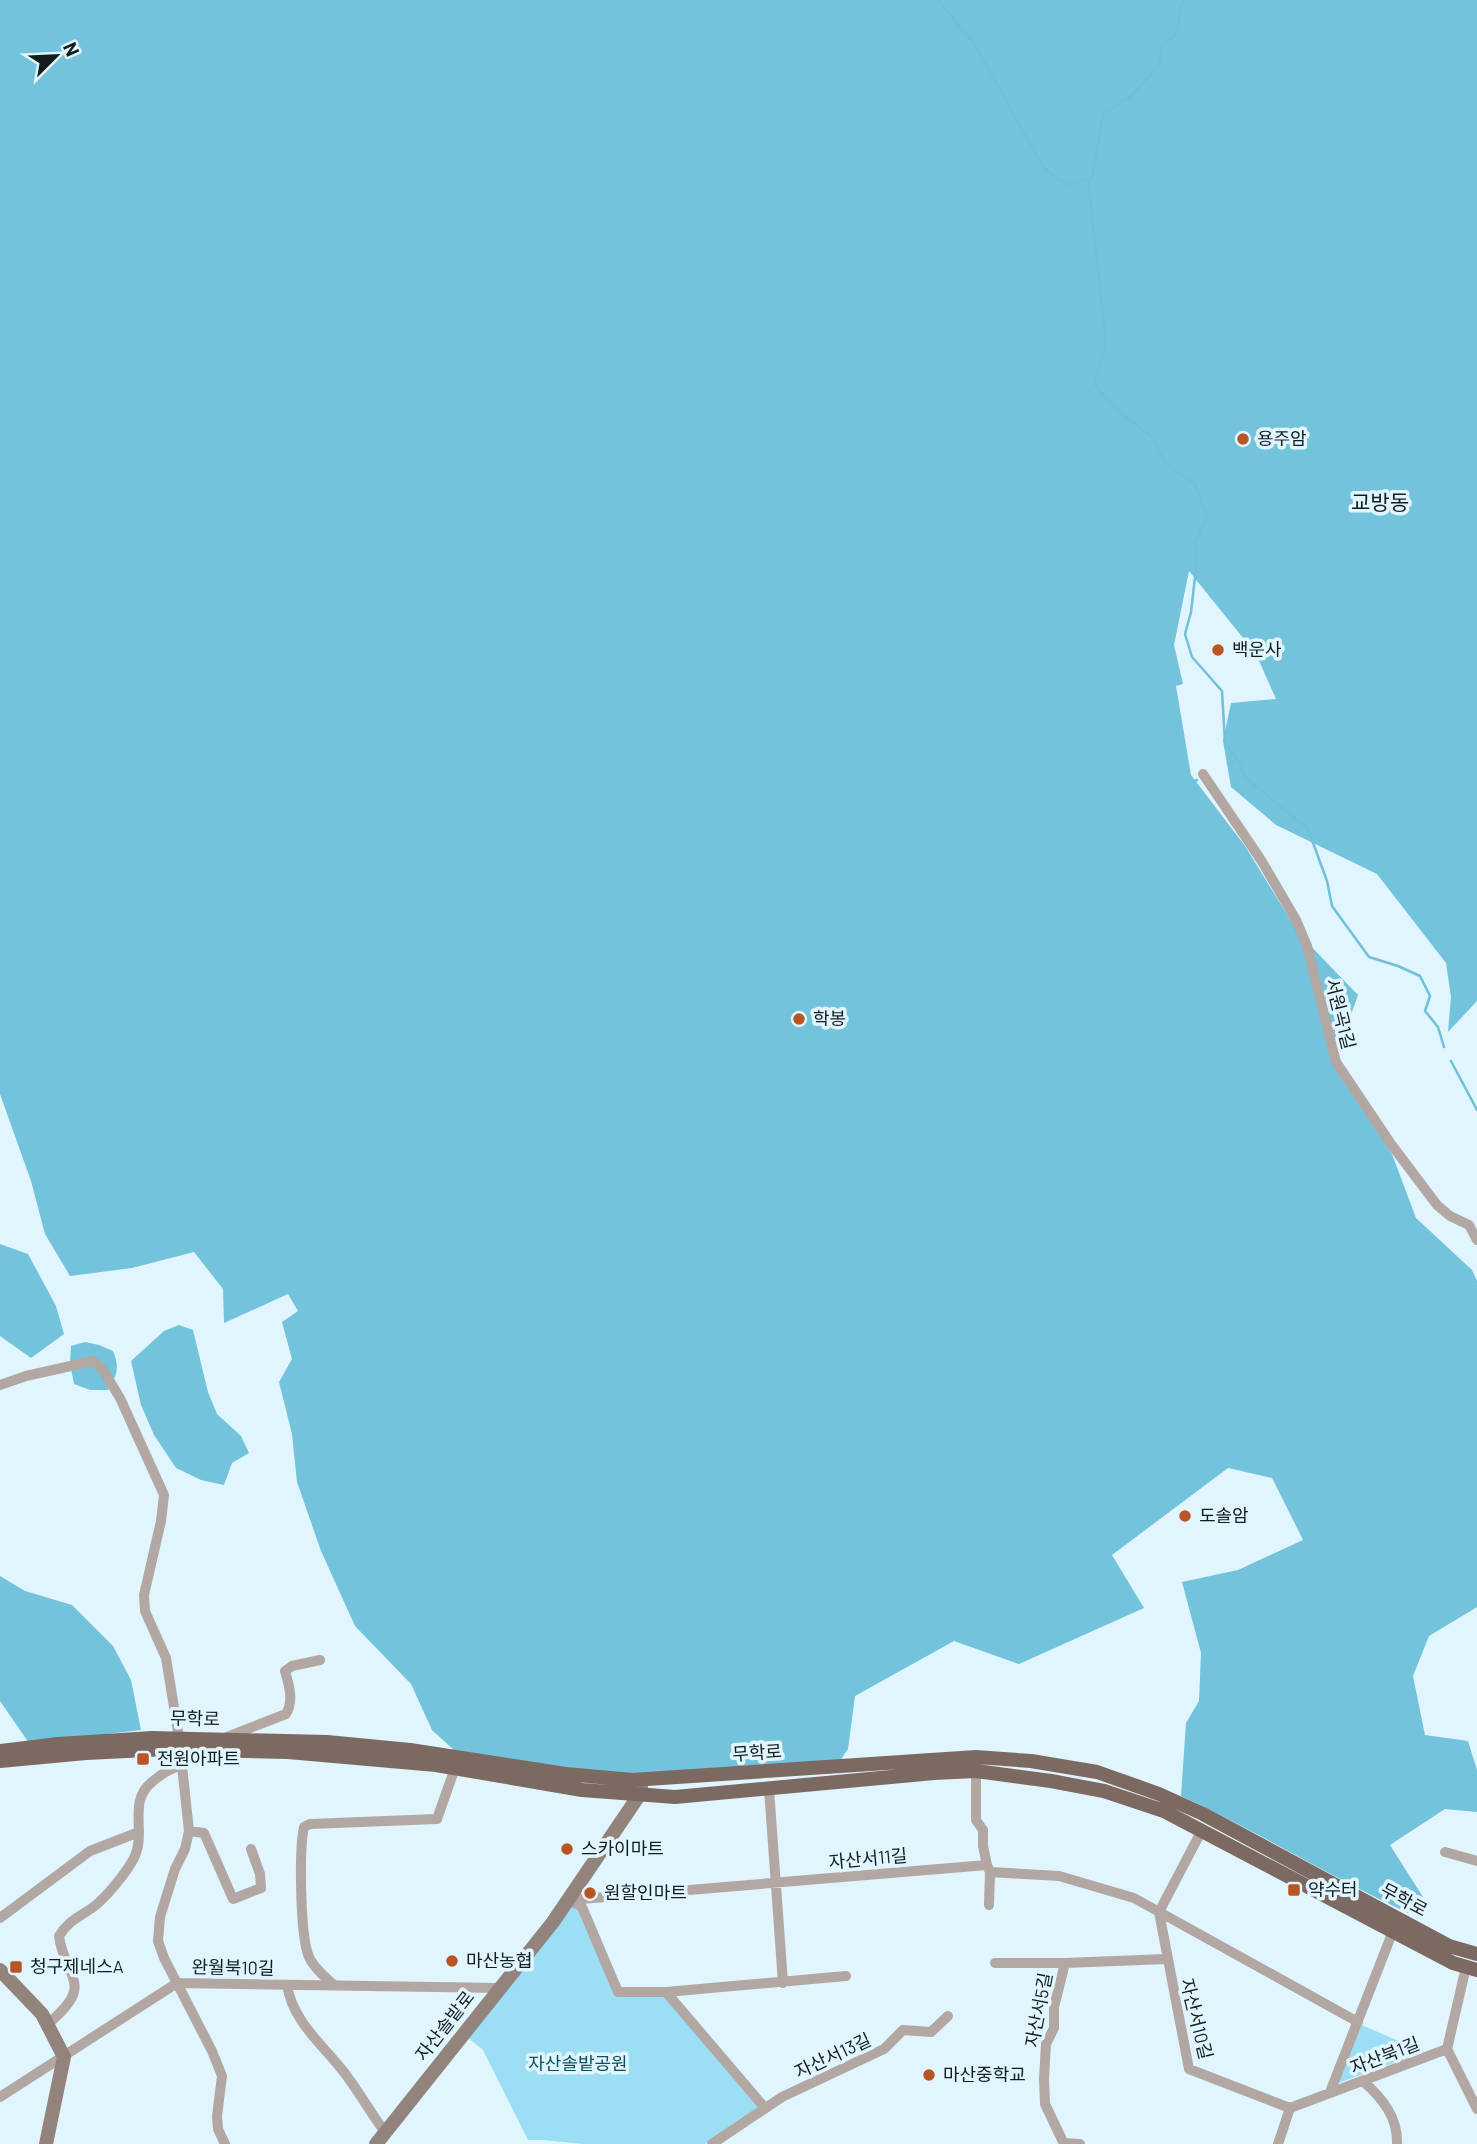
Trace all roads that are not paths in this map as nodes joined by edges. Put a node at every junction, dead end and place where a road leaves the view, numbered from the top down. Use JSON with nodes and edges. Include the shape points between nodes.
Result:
{"nodes":[{"id":1,"x":1203,"y":774,"type":"dead end"},
{"id":2,"x":1477,"y":1240,"type":"edge"},
{"id":3,"x":0,"y":1385,"type":"edge"},
{"id":4,"x":320,"y":1660,"type":"dead end"},
{"id":5,"x":223,"y":1739,"type":"junction"},
{"id":6,"x":179,"y":1744,"type":"junction"},
{"id":7,"x":2,"y":1759,"type":"edge"},
{"id":8,"x":180,"y":1766,"type":"junction"},
{"id":9,"x":455,"y":1768,"type":"junction"},
{"id":10,"x":976,"y":1771,"type":"junction"},
{"id":11,"x":641,"y":1787,"type":"junction"},
{"id":12,"x":769,"y":1789,"type":"junction"},
{"id":13,"x":1202,"y":1830,"type":"junction"},
{"id":14,"x":189,"y":1831,"type":"junction"},
{"id":15,"x":139,"y":1832,"type":"junction"},
{"id":16,"x":251,"y":1849,"type":"dead end"},
{"id":17,"x":1445,"y":1852,"type":"dead end"},
{"id":18,"x":1477,"y":1861,"type":"edge"},
{"id":19,"x":988,"y":1868,"type":"junction"},
{"id":20,"x":776,"y":1882,"type":"junction"},
{"id":21,"x":569,"y":1900,"type":"junction"},
{"id":22,"x":989,"y":1905,"type":"dead end"},
{"id":23,"x":1159,"y":1912,"type":"junction"},
{"id":24,"x":0,"y":1918,"type":"edge"},
{"id":25,"x":1393,"y":1931,"type":"junction"},
{"id":26,"x":1477,"y":1954,"type":"edge"},
{"id":27,"x":1166,"y":1959,"type":"junction"},
{"id":28,"x":995,"y":1963,"type":"dead end"},
{"id":29,"x":1065,"y":1963,"type":"junction"},
{"id":30,"x":1471,"y":1969,"type":"edge"},
{"id":31,"x":0,"y":1970,"type":"edge"},
{"id":32,"x":846,"y":1976,"type":"dead end"},
{"id":33,"x":177,"y":1983,"type":"junction"},
{"id":34,"x":783,"y":1983,"type":"junction"},
{"id":35,"x":288,"y":1985,"type":"junction"},
{"id":36,"x":334,"y":1985,"type":"junction"},
{"id":37,"x":500,"y":1988,"type":"junction"},
{"id":38,"x":666,"y":1992,"type":"junction"},
{"id":39,"x":948,"y":2017,"type":"dead end"},
{"id":40,"x":1358,"y":2022,"type":"junction"},
{"id":41,"x":48,"y":2023,"type":"junction"},
{"id":42,"x":1447,"y":2049,"type":"junction"},
{"id":43,"x":64,"y":2057,"type":"junction"},
{"id":44,"x":1363,"y":2081,"type":"junction"},
{"id":45,"x":1330,"y":2092,"type":"junction"},
{"id":46,"x":0,"y":2097,"type":"edge"},
{"id":47,"x":765,"y":2108,"type":"junction"},
{"id":48,"x":1290,"y":2108,"type":"junction"},
{"id":49,"x":1477,"y":2109,"type":"edge"},
{"id":50,"x":381,"y":2138,"type":"edge"},
{"id":51,"x":1064,"y":2143,"type":"edge"},
{"id":52,"x":47,"y":2144,"type":"edge"},
{"id":53,"x":225,"y":2144,"type":"edge"},
{"id":54,"x":712,"y":2144,"type":"edge"},
{"id":55,"x":1080,"y":2144,"type":"edge"},
{"id":56,"x":1278,"y":2144,"type":"edge"},
{"id":57,"x":1397,"y":2144,"type":"edge"}],
"edges":[{"from":1,"to":2,"type":"street","name":"서원곡1길","via":[[1296,920],[1307,946],[1336,1062],[1437,1205],[1469,1225]]},
{"from":3,"to":6,"type":"street","via":[[93,1361],[120,1398],[164,1495],[144,1595],[145,1611],[166,1658]]},
{"from":4,"to":5,"type":"street","via":[[285,1671],[290,1707],[286,1714]]},
{"from":5,"to":6,"type":"main road","name":"무학로"},
{"from":5,"to":11,"type":"main road","name":"무학로","via":[[377,1746]]},
{"from":6,"to":7,"type":"main road","name":"무학로"},
{"from":6,"to":8,"type":"street"},
{"from":6,"to":9,"type":"main road","name":"무학로"},
{"from":8,"to":14,"type":"street"},
{"from":8,"to":15,"type":"street","via":[[158,1777],[139,1797]]},
{"from":9,"to":11,"type":"main road","name":"무학로","via":[[582,1790]]},
{"from":9,"to":36,"type":"street","via":[[436,1819],[304,1827],[305,1944],[312,1962]]},
{"from":10,"to":12,"type":"main road","name":"무학로"},
{"from":10,"to":13,"type":"main road","name":"무학로","via":[[1104,1791],[1164,1811]]},
{"from":10,"to":19,"type":"street","via":[[976,1819],[983,1830]]},
{"from":11,"to":12,"type":"main road","name":"무학로","via":[[675,1797]]},
{"from":11,"to":21,"type":"main road","name":"자산솔밭로"},
{"from":11,"to":26,"type":"main road","name":"무학로","via":[[976,1758],[1031,1760],[1097,1772],[1203,1815],[1449,1946]]},
{"from":12,"to":20,"type":"street"},
{"from":13,"to":23,"type":"street"},
{"from":13,"to":25,"type":"main road","name":"무학로"},
{"from":14,"to":16,"type":"street","via":[[204,1833],[233,1899],[261,1888]]},
{"from":14,"to":33,"type":"street","via":[[158,1928],[161,1950]]},
{"from":15,"to":24,"type":"street","via":[[90,1851]]},
{"from":15,"to":41,"type":"street","via":[[135,1856],[126,1872],[59,1936],[76,1987],[68,2004]]},
{"from":17,"to":18,"type":"street"},
{"from":19,"to":20,"type":"street","name":"자산서11길"},
{"from":19,"to":22,"type":"street"},
{"from":19,"to":23,"type":"street","name":"자산서11길","via":[[1059,1876],[1134,1898]]},
{"from":20,"to":21,"type":"street","name":"자산서11길"},
{"from":20,"to":34,"type":"street"},
{"from":21,"to":37,"type":"main road","name":"자산솔밭로"},
{"from":21,"to":38,"type":"street","via":[[582,1907],[618,1992]]},
{"from":23,"to":27,"type":"street"},
{"from":23,"to":40,"type":"street","name":"자산서11길"},
{"from":25,"to":30,"type":"main road","name":"무학로"},
{"from":25,"to":40,"type":"street"},
{"from":27,"to":29,"type":"street","name":"자산서10길"},
{"from":27,"to":48,"type":"street","name":"자산서10길","via":[[1189,2069]]},
{"from":28,"to":29,"type":"street","name":"자산서10길"},
{"from":29,"to":51,"type":"street","name":"자산서5길","via":[[1054,2007],[1054,2028],[1046,2044],[1044,2079],[1045,2104]]},
{"from":30,"to":42,"type":"street","name":"자산북1길"},
{"from":31,"to":41,"type":"main road"},
{"from":32,"to":34,"type":"street"},
{"from":33,"to":35,"type":"street","name":"완월북10길"},
{"from":33,"to":43,"type":"street","name":"완월북10길"},
{"from":33,"to":53,"type":"street","via":[[222,2076],[217,2116]]},
{"from":34,"to":38,"type":"street"},
{"from":35,"to":36,"type":"street","name":"완월북10길"},
{"from":35,"to":50,"type":"street","via":[[290,1998],[313,2037],[339,2066]]},
{"from":36,"to":37,"type":"street","name":"완월북10길"},
{"from":37,"to":50,"type":"main road","name":"자산솔밭로"},
{"from":38,"to":47,"type":"street"},
{"from":39,"to":47,"type":"street","name":"자산서13길","via":[[931,2032],[903,2030],[884,2049]]},
{"from":40,"to":45,"type":"street"},
{"from":41,"to":43,"type":"main road"},
{"from":42,"to":44,"type":"street","name":"자산북1길"},
{"from":42,"to":49,"type":"street"},
{"from":43,"to":46,"type":"street","name":"완월북10길"},
{"from":43,"to":52,"type":"main road"},
{"from":44,"to":45,"type":"street","name":"자산북1길"},
{"from":44,"to":57,"type":"street","via":[[1380,2096],[1392,2117],[1398,2129]]},
{"from":45,"to":48,"type":"street","name":"자산북1길"},
{"from":47,"to":54,"type":"street","name":"자산서13길"},
{"from":48,"to":56,"type":"street"},
{"from":51,"to":55,"type":"street"}]}
